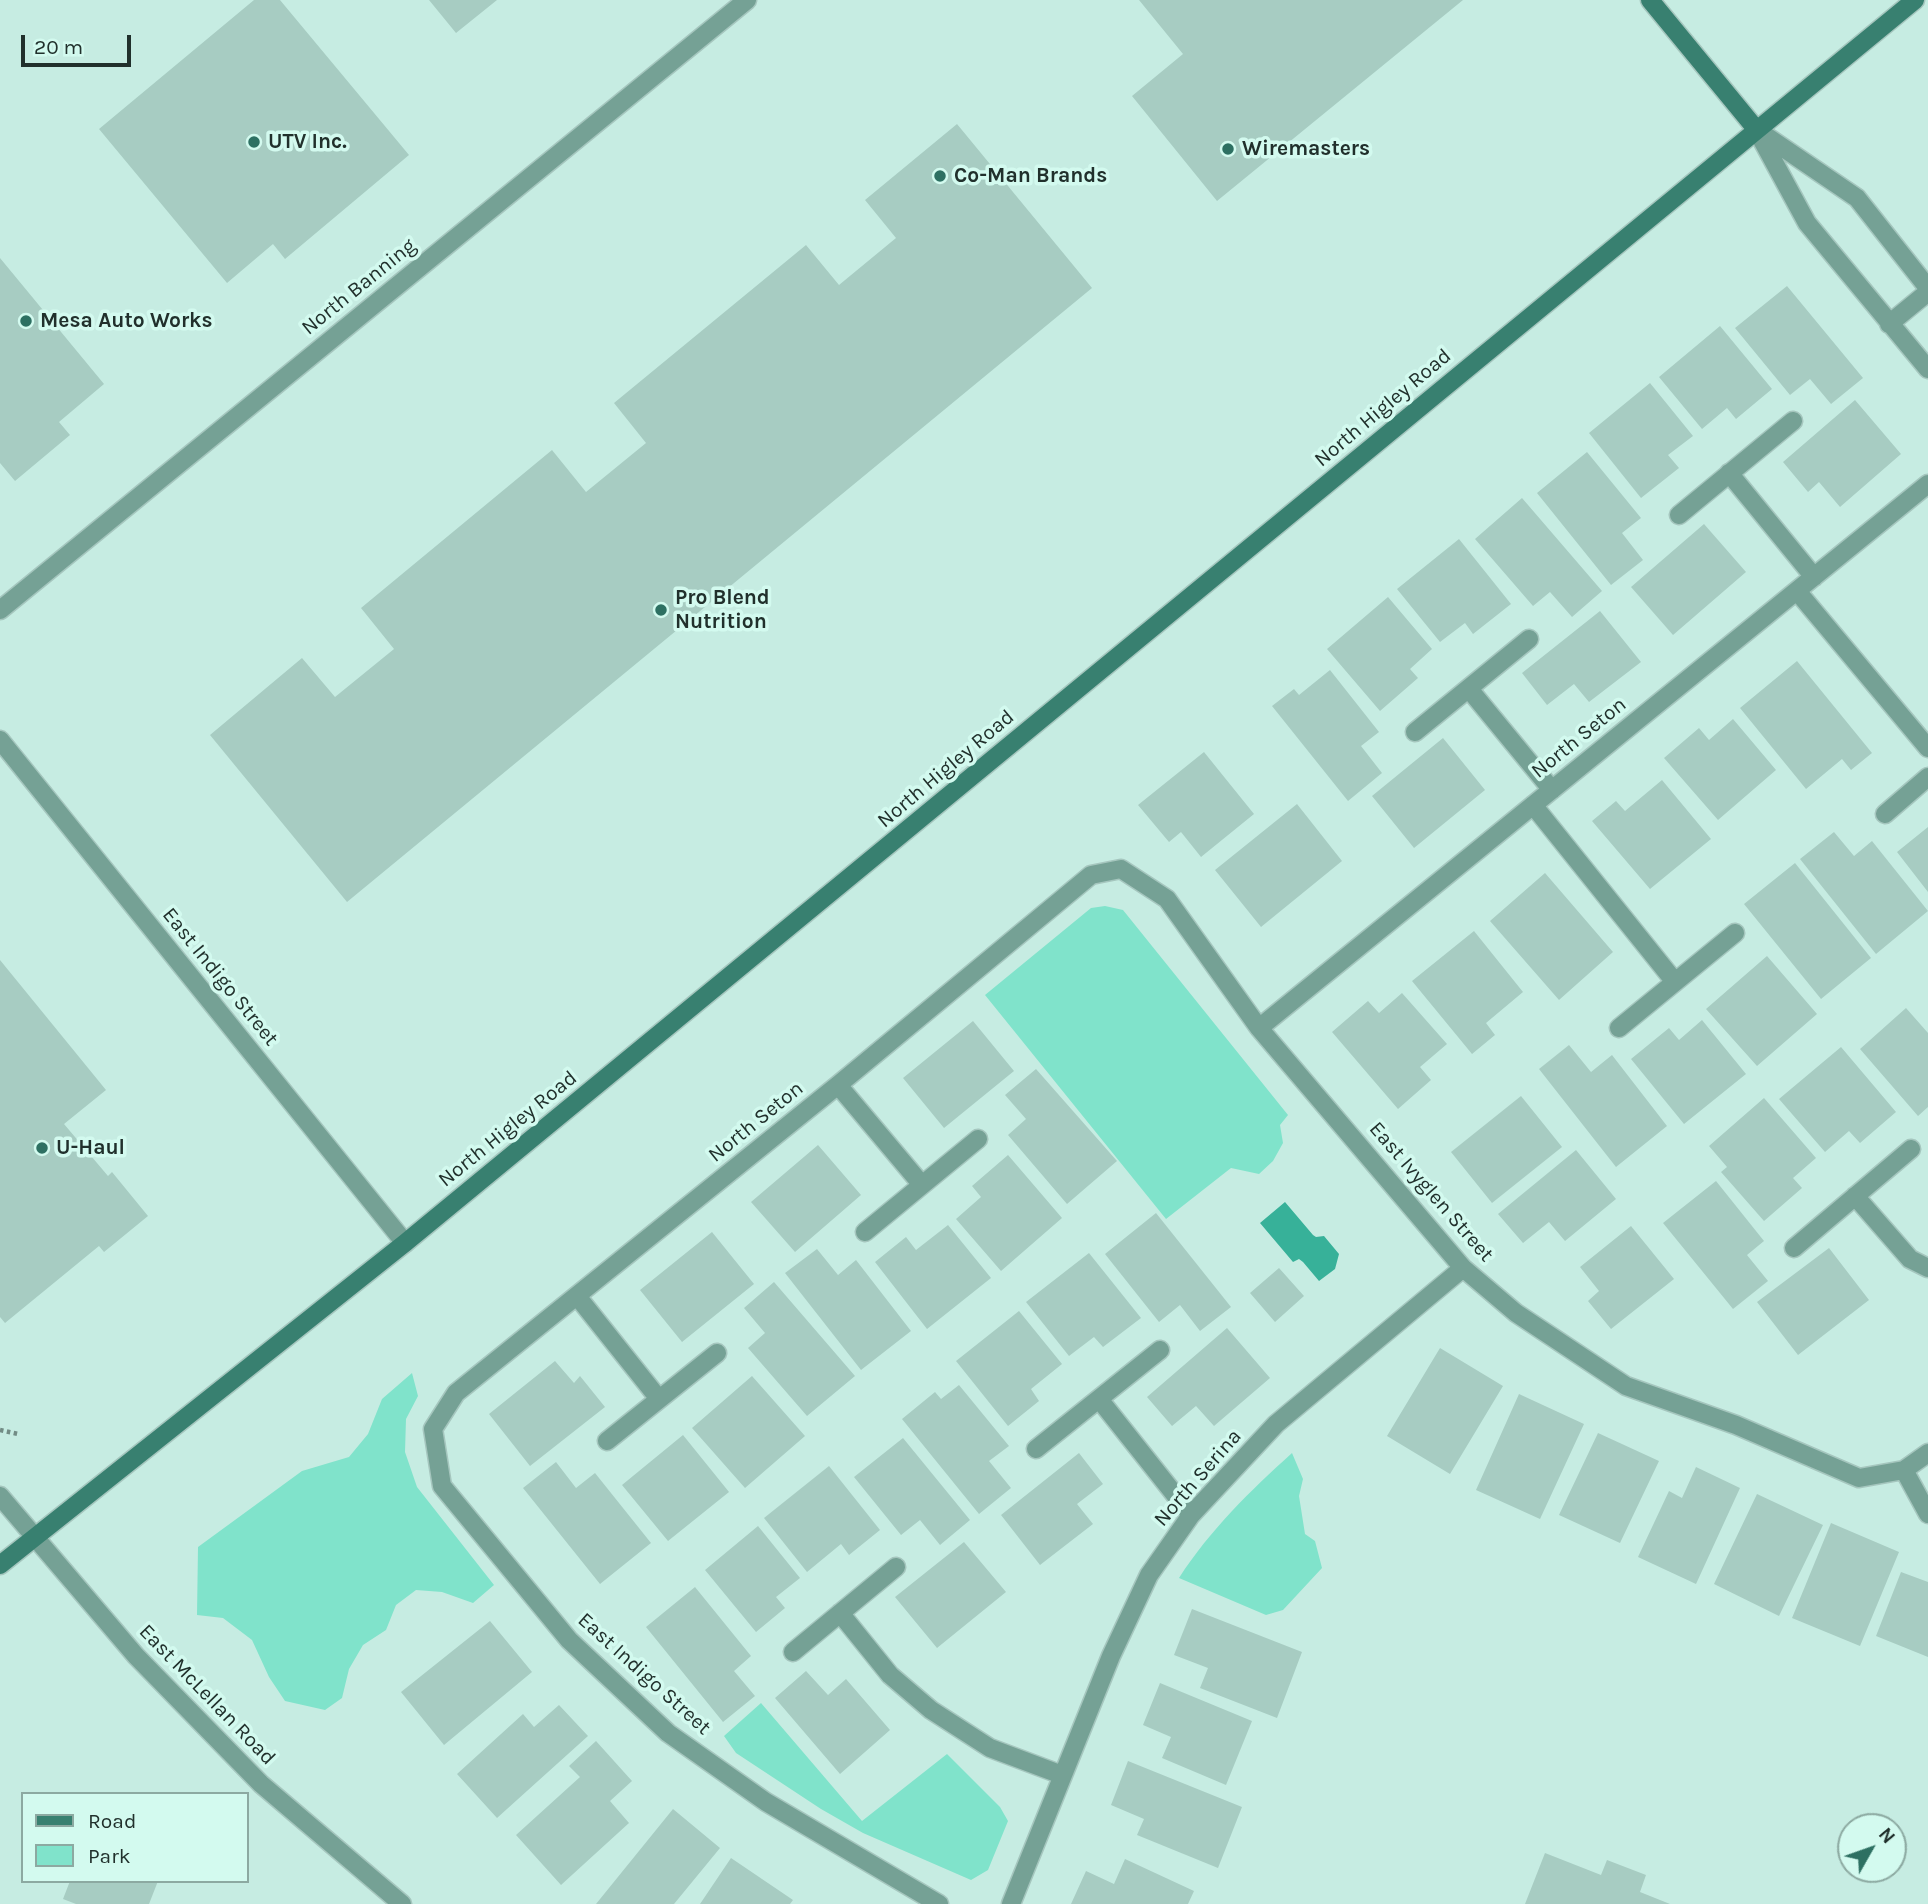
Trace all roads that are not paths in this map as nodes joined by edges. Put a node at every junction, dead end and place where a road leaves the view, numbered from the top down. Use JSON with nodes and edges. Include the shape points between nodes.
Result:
{"nodes":[{"id":1,"x":747,"y":0,"type":"edge"},
{"id":2,"x":1650,"y":0,"type":"edge"},
{"id":3,"x":1915,"y":0,"type":"edge"},
{"id":4,"x":1756,"y":130,"type":"junction"},
{"id":5,"x":1928,"y":290,"type":"edge"},
{"id":6,"x":1889,"y":324,"type":"junction"},
{"id":7,"x":1928,"y":369,"type":"edge"},
{"id":8,"x":1793,"y":421,"type":"dead end"},
{"id":9,"x":1729,"y":473,"type":"junction"},
{"id":10,"x":1928,"y":484,"type":"edge"},
{"id":11,"x":1679,"y":515,"type":"dead end"},
{"id":12,"x":1814,"y":577,"type":"junction"},
{"id":13,"x":1797,"y":591,"type":"junction"},
{"id":14,"x":0,"y":610,"type":"edge"},
{"id":15,"x":1529,"y":639,"type":"dead end"},
{"id":16,"x":1469,"y":689,"type":"junction"},
{"id":17,"x":1415,"y":732,"type":"dead end"},
{"id":18,"x":0,"y":740,"type":"edge"},
{"id":19,"x":1928,"y":748,"type":"edge"},
{"id":20,"x":1928,"y":777,"type":"edge"},
{"id":21,"x":1552,"y":790,"type":"junction"},
{"id":22,"x":1533,"y":805,"type":"junction"},
{"id":23,"x":1885,"y":814,"type":"dead end"},
{"id":24,"x":1121,"y":869,"type":"joint"},
{"id":25,"x":1735,"y":933,"type":"dead end"},
{"id":26,"x":1675,"y":982,"type":"junction"},
{"id":27,"x":1259,"y":1028,"type":"junction"},
{"id":28,"x":1619,"y":1028,"type":"dead end"},
{"id":29,"x":838,"y":1085,"type":"junction"},
{"id":30,"x":978,"y":1139,"type":"dead end"},
{"id":31,"x":1911,"y":1149,"type":"dead end"},
{"id":32,"x":922,"y":1185,"type":"junction"},
{"id":33,"x":1855,"y":1196,"type":"junction"},
{"id":34,"x":865,"y":1232,"type":"dead end"},
{"id":35,"x":405,"y":1243,"type":"junction"},
{"id":36,"x":1794,"y":1248,"type":"dead end"},
{"id":37,"x":1463,"y":1268,"type":"junction"},
{"id":38,"x":1928,"y":1268,"type":"edge"},
{"id":39,"x":577,"y":1296,"type":"junction"},
{"id":40,"x":1160,"y":1350,"type":"dead end"},
{"id":41,"x":717,"y":1353,"type":"dead end"},
{"id":42,"x":659,"y":1399,"type":"junction"},
{"id":43,"x":1099,"y":1399,"type":"junction"},
{"id":44,"x":433,"y":1429,"type":"joint"},
{"id":45,"x":607,"y":1441,"type":"dead end"},
{"id":46,"x":1036,"y":1449,"type":"dead end"},
{"id":47,"x":1928,"y":1453,"type":"edge"},
{"id":48,"x":1904,"y":1470,"type":"junction"},
{"id":49,"x":0,"y":1496,"type":"edge"},
{"id":50,"x":1928,"y":1514,"type":"edge"},
{"id":51,"x":1191,"y":1515,"type":"junction"},
{"id":52,"x":35,"y":1537,"type":"junction"},
{"id":53,"x":0,"y":1566,"type":"edge"},
{"id":54,"x":896,"y":1567,"type":"dead end"},
{"id":55,"x":840,"y":1613,"type":"junction"},
{"id":56,"x":793,"y":1652,"type":"dead end"},
{"id":57,"x":1062,"y":1775,"type":"junction"},
{"id":58,"x":402,"y":1904,"type":"edge"},
{"id":59,"x":939,"y":1904,"type":"edge"},
{"id":60,"x":1011,"y":1904,"type":"edge"}],
"edges":[{"from":1,"to":14,"type":"street","name":"North Banning"},
{"from":2,"to":4,"type":"main road"},
{"from":3,"to":4,"type":"main road","name":"North Higley Road"},
{"from":4,"to":5,"type":"street","via":[[1857,198]]},
{"from":4,"to":6,"type":"street","via":[[1807,223]]},
{"from":4,"to":35,"type":"main road","name":"North Higley Road"},
{"from":5,"to":6,"type":"street"},
{"from":6,"to":7,"type":"street"},
{"from":8,"to":9,"type":"street"},
{"from":9,"to":11,"type":"street"},
{"from":9,"to":12,"type":"street"},
{"from":10,"to":12,"type":"street","name":"North Seton"},
{"from":12,"to":13,"type":"street","name":"North Seton"},
{"from":13,"to":19,"type":"street"},
{"from":13,"to":21,"type":"street","name":"North Seton"},
{"from":15,"to":16,"type":"street"},
{"from":16,"to":17,"type":"street"},
{"from":16,"to":21,"type":"street"},
{"from":18,"to":35,"type":"street","name":"East Indigo Street"},
{"from":20,"to":23,"type":"street"},
{"from":21,"to":22,"type":"street","name":"North Seton"},
{"from":22,"to":26,"type":"street"},
{"from":22,"to":27,"type":"street","name":"North Seton"},
{"from":24,"to":27,"type":"street","name":"East Ivyglen Street","via":[[1167,899]]},
{"from":24,"to":29,"type":"street","name":"North Seton","via":[[1091,875]]},
{"from":25,"to":26,"type":"street"},
{"from":26,"to":28,"type":"street"},
{"from":27,"to":37,"type":"street","name":"East Ivyglen Street"},
{"from":29,"to":32,"type":"street"},
{"from":29,"to":39,"type":"street","name":"North Seton"},
{"from":30,"to":32,"type":"street"},
{"from":31,"to":33,"type":"street"},
{"from":32,"to":34,"type":"street"},
{"from":33,"to":36,"type":"street"},
{"from":33,"to":38,"type":"street","via":[[1910,1259]]},
{"from":35,"to":52,"type":"main road","name":"North Higley Road"},
{"from":37,"to":48,"type":"street","name":"East Ivyglen Street","via":[[1516,1313],[1626,1387],[1736,1425],[1859,1478]]},
{"from":37,"to":51,"type":"street","name":"North Serina","via":[[1276,1424]]},
{"from":39,"to":42,"type":"street"},
{"from":39,"to":44,"type":"street","name":"North Seton","via":[[456,1393]]},
{"from":40,"to":43,"type":"street"},
{"from":41,"to":42,"type":"street"},
{"from":42,"to":45,"type":"street"},
{"from":43,"to":46,"type":"street"},
{"from":43,"to":51,"type":"street"},
{"from":44,"to":59,"type":"street","name":"East Indigo Street","via":[[442,1486],[569,1640],[668,1733],[766,1802]]},
{"from":47,"to":48,"type":"street"},
{"from":48,"to":50,"type":"street"},
{"from":49,"to":52,"type":"street","name":"East McLellan Road"},
{"from":51,"to":57,"type":"street","name":"North Serina","via":[[1149,1575]]},
{"from":52,"to":53,"type":"main road","name":"North Higley Road"},
{"from":52,"to":58,"type":"street","name":"East McLellan Road","via":[[136,1656],[261,1784]]},
{"from":54,"to":55,"type":"street"},
{"from":55,"to":56,"type":"street"},
{"from":55,"to":57,"type":"street","via":[[890,1675],[931,1710],[990,1748]]},
{"from":57,"to":60,"type":"street","name":"North Serina"}]}
